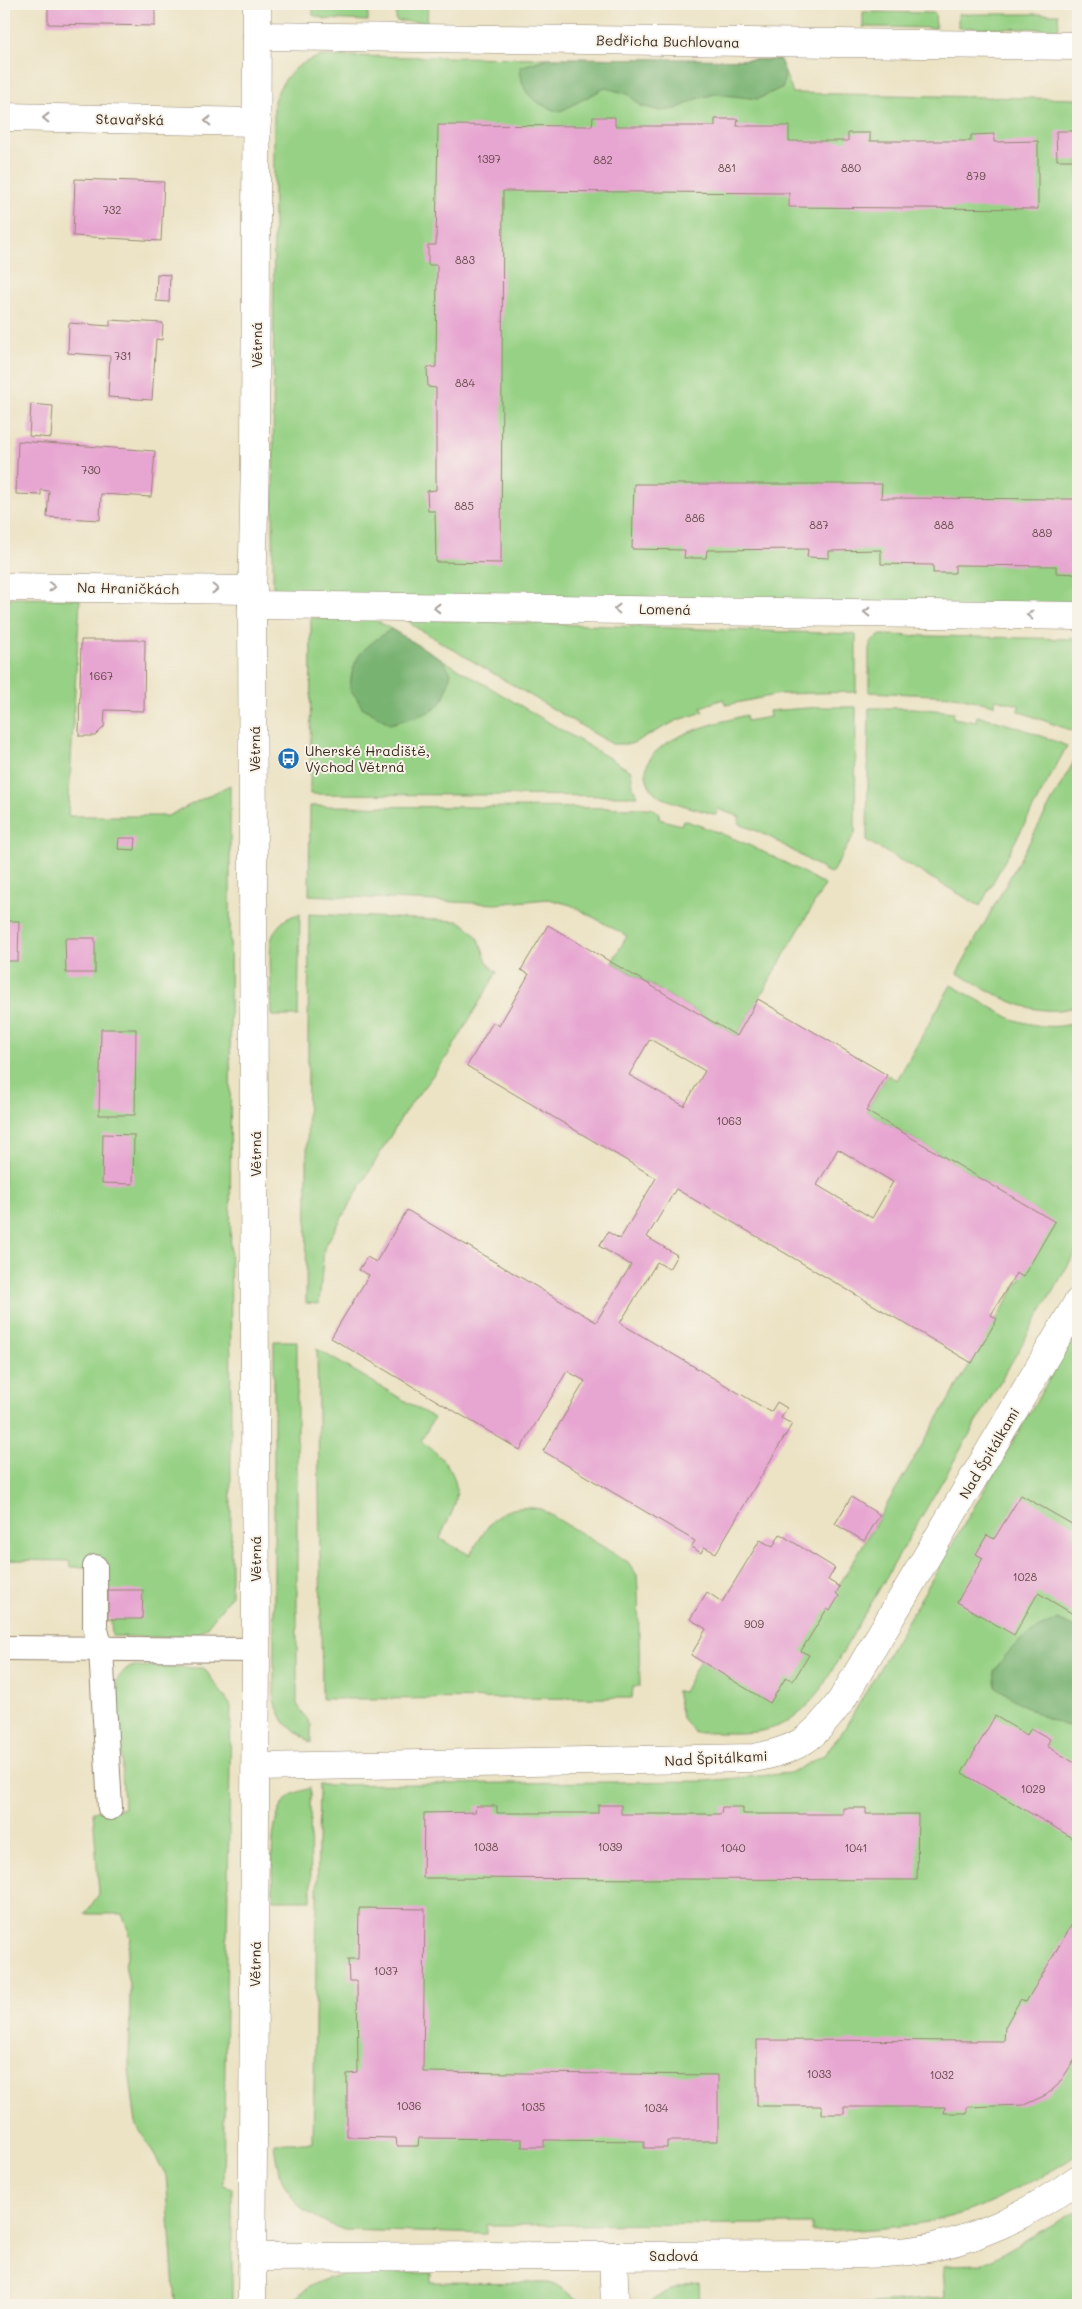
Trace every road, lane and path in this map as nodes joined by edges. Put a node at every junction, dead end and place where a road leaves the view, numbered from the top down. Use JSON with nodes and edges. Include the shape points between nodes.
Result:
{"nodes":[{"id":1,"x":257,"y":4,"type":"edge"},
{"id":2,"x":257,"y":36,"type":"junction"},
{"id":3,"x":1078,"y":46,"type":"edge"},
{"id":4,"x":4,"y":117,"type":"edge"},
{"id":5,"x":257,"y":122,"type":"junction"},
{"id":6,"x":4,"y":587,"type":"edge"},
{"id":7,"x":252,"y":598,"type":"junction"},
{"id":8,"x":1078,"y":616,"type":"edge"},
{"id":9,"x":1078,"y":1302,"type":"edge"},
{"id":10,"x":96,"y":1568,"type":"dead end"},
{"id":11,"x":4,"y":1648,"type":"edge"},
{"id":12,"x":101,"y":1649,"type":"junction"},
{"id":13,"x":256,"y":1650,"type":"junction"},
{"id":14,"x":256,"y":1767,"type":"junction"},
{"id":15,"x":110,"y":1808,"type":"dead end"},
{"id":16,"x":1078,"y":2179,"type":"edge"},
{"id":17,"x":612,"y":2256,"type":"junction"},
{"id":18,"x":252,"y":2257,"type":"junction"},
{"id":19,"x":252,"y":2305,"type":"edge"},
{"id":20,"x":615,"y":2305,"type":"edge"}],
"edges":[{"from":1,"to":2,"type":"street","name":"Větrná"},
{"from":2,"to":3,"type":"street","name":"Bedřicha Buchlovana"},
{"from":2,"to":5,"type":"street","name":"Větrná"},
{"from":5,"to":4,"type":"street","name":"Stavařská","one_way":true},
{"from":5,"to":7,"type":"street","name":"Větrná"},
{"from":6,"to":7,"type":"street","name":"Na Hraničkách","one_way":true},
{"from":8,"to":7,"type":"street","name":"Lomená","one_way":true},
{"from":7,"to":13,"type":"street","name":"Větrná"},
{"from":9,"to":14,"type":"street","name":"Nad Špitálkami","via":[[841,1700],[823,1724],[794,1748],[754,1758]]},
{"from":10,"to":12,"type":"lane","via":[[95,1626]]},
{"from":11,"to":12,"type":"lane"},
{"from":12,"to":13,"type":"lane"},
{"from":12,"to":15,"type":"lane"},
{"from":13,"to":14,"type":"street","name":"Větrná"},
{"from":14,"to":18,"type":"street","name":"Větrná"},
{"from":16,"to":17,"type":"street","name":"Sadová","via":[[1018,2217],[994,2228],[910,2251],[826,2255]]},
{"from":17,"to":18,"type":"street","name":"Sadová"},
{"from":17,"to":20,"type":"street"},
{"from":18,"to":19,"type":"street","name":"Větrná"}]}
